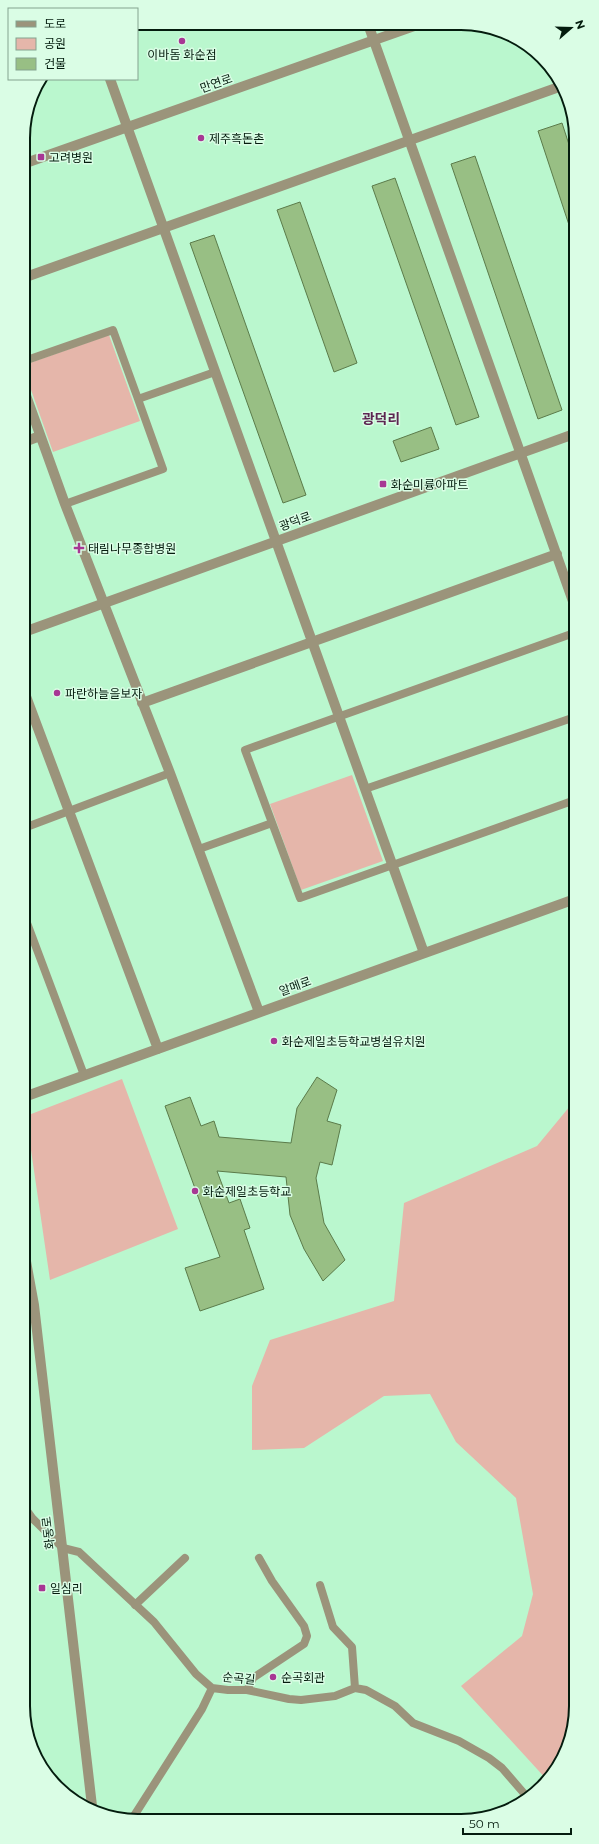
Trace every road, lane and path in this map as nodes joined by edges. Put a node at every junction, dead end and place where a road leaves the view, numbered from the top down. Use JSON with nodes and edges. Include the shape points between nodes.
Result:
{"nodes":[{"id":1,"x":370,"y":30,"type":"edge"},
{"id":2,"x":404,"y":30,"type":"edge"},
{"id":3,"x":374,"y":41,"type":"junction"},
{"id":4,"x":110,"y":80,"type":"edge"},
{"id":5,"x":557,"y":87,"type":"edge"},
{"id":6,"x":127,"y":128,"type":"junction"},
{"id":7,"x":409,"y":140,"type":"junction"},
{"id":8,"x":30,"y":162,"type":"edge"},
{"id":9,"x":163,"y":228,"type":"junction"},
{"id":10,"x":30,"y":276,"type":"edge"},
{"id":11,"x":30,"y":359,"type":"edge"},
{"id":12,"x":215,"y":372,"type":"junction"},
{"id":13,"x":138,"y":399,"type":"junction"},
{"id":14,"x":30,"y":407,"type":"edge"},
{"id":15,"x":40,"y":436,"type":"junction"},
{"id":16,"x":569,"y":436,"type":"edge"},
{"id":17,"x":30,"y":440,"type":"edge"},
{"id":18,"x":521,"y":454,"type":"junction"},
{"id":19,"x":64,"y":504,"type":"junction"},
{"id":20,"x":276,"y":542,"type":"junction"},
{"id":21,"x":557,"y":554,"type":"junction"},
{"id":22,"x":569,"y":589,"type":"edge"},
{"id":23,"x":102,"y":604,"type":"junction"},
{"id":24,"x":30,"y":630,"type":"edge"},
{"id":25,"x":569,"y":635,"type":"edge"},
{"id":26,"x":312,"y":642,"type":"junction"},
{"id":27,"x":142,"y":703,"type":"junction"},
{"id":28,"x":30,"y":707,"type":"edge"},
{"id":29,"x":339,"y":716,"type":"junction"},
{"id":30,"x":569,"y":718,"type":"edge"},
{"id":31,"x":170,"y":773,"type":"junction"},
{"id":32,"x":365,"y":789,"type":"junction"},
{"id":33,"x":569,"y":802,"type":"edge"},
{"id":34,"x":69,"y":811,"type":"junction"},
{"id":35,"x":272,"y":823,"type":"junction"},
{"id":36,"x":30,"y":826,"type":"edge"},
{"id":37,"x":199,"y":849,"type":"junction"},
{"id":38,"x":392,"y":865,"type":"junction"},
{"id":39,"x":569,"y":901,"type":"edge"},
{"id":40,"x":30,"y":931,"type":"edge"},
{"id":41,"x":424,"y":954,"type":"junction"},
{"id":42,"x":259,"y":1012,"type":"junction"},
{"id":43,"x":158,"y":1049,"type":"junction"},
{"id":44,"x":84,"y":1075,"type":"junction"},
{"id":45,"x":30,"y":1095,"type":"edge"},
{"id":46,"x":30,"y":1283,"type":"edge"},
{"id":47,"x":30,"y":1515,"type":"edge"},
{"id":48,"x":63,"y":1548,"type":"junction"},
{"id":49,"x":185,"y":1558,"type":"dead end"},
{"id":50,"x":258,"y":1558,"type":"dead end"},
{"id":51,"x":320,"y":1585,"type":"dead end"},
{"id":52,"x":135,"y":1605,"type":"junction"},
{"id":53,"x":212,"y":1688,"type":"junction"},
{"id":54,"x":355,"y":1688,"type":"junction"},
{"id":55,"x":247,"y":1690,"type":"junction"},
{"id":56,"x":524,"y":1794,"type":"edge"},
{"id":57,"x":92,"y":1804,"type":"edge"},
{"id":58,"x":135,"y":1814,"type":"edge"}],
"edges":[{"from":1,"to":3,"type":"street"},
{"from":2,"to":3,"type":"street","name":"만연로"},
{"from":3,"to":6,"type":"street","name":"만연로"},
{"from":3,"to":7,"type":"street"},
{"from":4,"to":6,"type":"street"},
{"from":5,"to":7,"type":"street"},
{"from":6,"to":8,"type":"street","name":"만연로"},
{"from":6,"to":9,"type":"street"},
{"from":7,"to":9,"type":"street"},
{"from":7,"to":18,"type":"street"},
{"from":9,"to":10,"type":"street"},
{"from":9,"to":12,"type":"street"},
{"from":11,"to":13,"type":"lane","via":[[113,330]]},
{"from":12,"to":13,"type":"lane"},
{"from":12,"to":20,"type":"street"},
{"from":13,"to":19,"type":"lane","via":[[163,469]]},
{"from":14,"to":15,"type":"street"},
{"from":15,"to":17,"type":"street"},
{"from":15,"to":19,"type":"street"},
{"from":16,"to":18,"type":"street","name":"광덕로"},
{"from":18,"to":20,"type":"street","name":"광덕로"},
{"from":18,"to":21,"type":"street"},
{"from":19,"to":23,"type":"street"},
{"from":20,"to":23,"type":"street","name":"광덕로"},
{"from":20,"to":26,"type":"street"},
{"from":21,"to":22,"type":"street"},
{"from":21,"to":26,"type":"street"},
{"from":23,"to":24,"type":"street","name":"광덕로"},
{"from":23,"to":27,"type":"street"},
{"from":25,"to":29,"type":"lane"},
{"from":26,"to":27,"type":"street"},
{"from":26,"to":29,"type":"street"},
{"from":27,"to":31,"type":"street"},
{"from":28,"to":34,"type":"street"},
{"from":29,"to":32,"type":"street"},
{"from":29,"to":35,"type":"lane","via":[[245,750]]},
{"from":30,"to":32,"type":"lane"},
{"from":31,"to":34,"type":"lane"},
{"from":31,"to":37,"type":"street"},
{"from":32,"to":38,"type":"street"},
{"from":33,"to":38,"type":"lane"},
{"from":34,"to":36,"type":"lane"},
{"from":34,"to":43,"type":"street"},
{"from":35,"to":37,"type":"lane"},
{"from":35,"to":38,"type":"lane","via":[[300,898]]},
{"from":37,"to":42,"type":"street"},
{"from":38,"to":41,"type":"street"},
{"from":39,"to":41,"type":"street","name":"알메로"},
{"from":40,"to":44,"type":"lane"},
{"from":41,"to":42,"type":"street","name":"알메로"},
{"from":42,"to":43,"type":"street","name":"알메로"},
{"from":43,"to":44,"type":"street","name":"알메로"},
{"from":44,"to":45,"type":"street","name":"알메로"},
{"from":46,"to":48,"type":"street","name":"화동로"},
{"from":47,"to":48,"type":"lane"},
{"from":48,"to":52,"type":"lane","name":"순곡길","via":[[79,1552]]},
{"from":48,"to":57,"type":"street","name":"화동로"},
{"from":49,"to":52,"type":"lane"},
{"from":50,"to":55,"type":"lane","via":[[304,1626],[307,1636],[304,1644],[254,1678]]},
{"from":51,"to":54,"type":"lane","via":[[333,1627],[352,1647]]},
{"from":52,"to":53,"type":"lane","name":"순곡길","via":[[164,1633],[196,1674]]},
{"from":53,"to":55,"type":"lane","name":"순곡길"},
{"from":53,"to":58,"type":"lane","via":[[202,1709]]},
{"from":54,"to":55,"type":"lane","name":"순곡길","via":[[334,1696],[301,1700]]},
{"from":54,"to":56,"type":"lane","via":[[374,1693],[395,1706],[413,1723],[459,1741],[489,1758],[502,1768]]}]}
